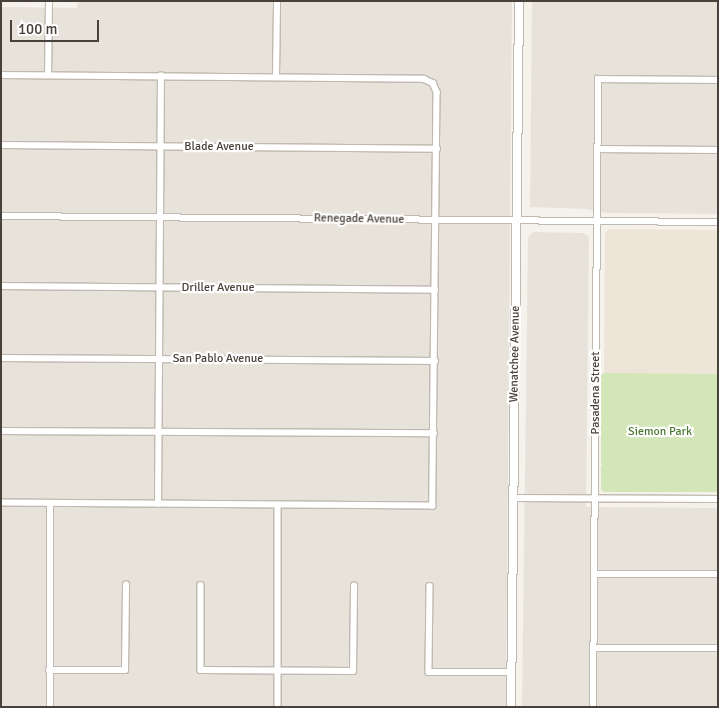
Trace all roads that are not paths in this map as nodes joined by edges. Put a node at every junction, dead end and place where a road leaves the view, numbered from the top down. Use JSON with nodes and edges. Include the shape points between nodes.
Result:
{"nodes":[{"id":1,"x":49,"y":1,"type":"edge"},
{"id":2,"x":277,"y":1,"type":"edge"},
{"id":3,"x":519,"y":1,"type":"edge"},
{"id":4,"x":1,"y":75,"type":"edge"},
{"id":5,"x":48,"y":75,"type":"junction"},
{"id":6,"x":161,"y":76,"type":"junction"},
{"id":7,"x":276,"y":77,"type":"junction"},
{"id":8,"x":718,"y":80,"type":"edge"},
{"id":9,"x":1,"y":146,"type":"edge"},
{"id":10,"x":160,"y":147,"type":"junction"},
{"id":11,"x":437,"y":149,"type":"junction"},
{"id":12,"x":598,"y":149,"type":"junction"},
{"id":13,"x":718,"y":150,"type":"edge"},
{"id":14,"x":1,"y":216,"type":"edge"},
{"id":15,"x":160,"y":217,"type":"junction"},
{"id":16,"x":436,"y":220,"type":"junction"},
{"id":17,"x":517,"y":220,"type":"junction"},
{"id":18,"x":597,"y":221,"type":"junction"},
{"id":19,"x":718,"y":222,"type":"edge"},
{"id":20,"x":1,"y":286,"type":"edge"},
{"id":21,"x":159,"y":288,"type":"junction"},
{"id":22,"x":435,"y":290,"type":"junction"},
{"id":23,"x":1,"y":358,"type":"edge"},
{"id":24,"x":159,"y":359,"type":"junction"},
{"id":25,"x":435,"y":361,"type":"junction"},
{"id":26,"x":1,"y":431,"type":"edge"},
{"id":27,"x":158,"y":432,"type":"junction"},
{"id":28,"x":434,"y":433,"type":"junction"},
{"id":29,"x":514,"y":498,"type":"junction"},
{"id":30,"x":595,"y":499,"type":"junction"},
{"id":31,"x":718,"y":499,"type":"edge"},
{"id":32,"x":1,"y":503,"type":"edge"},
{"id":33,"x":50,"y":504,"type":"junction"},
{"id":34,"x":158,"y":504,"type":"junction"},
{"id":35,"x":278,"y":505,"type":"junction"},
{"id":36,"x":594,"y":574,"type":"junction"},
{"id":37,"x":718,"y":574,"type":"edge"},
{"id":38,"x":126,"y":585,"type":"dead end"},
{"id":39,"x":202,"y":585,"type":"dead end"},
{"id":40,"x":354,"y":586,"type":"dead end"},
{"id":41,"x":430,"y":586,"type":"dead end"},
{"id":42,"x":592,"y":648,"type":"junction"},
{"id":43,"x":718,"y":648,"type":"edge"},
{"id":44,"x":49,"y":670,"type":"junction"},
{"id":45,"x":277,"y":671,"type":"junction"},
{"id":46,"x":512,"y":672,"type":"junction"},
{"id":47,"x":50,"y":707,"type":"edge"},
{"id":48,"x":278,"y":707,"type":"edge"},
{"id":49,"x":511,"y":707,"type":"edge"},
{"id":50,"x":594,"y":707,"type":"edge"}],
"edges":[{"from":1,"to":5,"type":"street"},
{"from":2,"to":7,"type":"street"},
{"from":3,"to":17,"type":"street","name":"Wenatchee Avenue"},
{"from":4,"to":5,"type":"street"},
{"from":5,"to":6,"type":"street"},
{"from":6,"to":7,"type":"street"},
{"from":6,"to":10,"type":"street"},
{"from":7,"to":11,"type":"street","via":[[424,79],[433,83],[437,92]]},
{"from":8,"to":12,"type":"street","name":"Pasadena Street","via":[[598,79]]},
{"from":9,"to":10,"type":"street","name":"Blade Avenue"},
{"from":10,"to":11,"type":"street","name":"Blade Avenue"},
{"from":10,"to":15,"type":"street"},
{"from":11,"to":16,"type":"street"},
{"from":12,"to":13,"type":"street"},
{"from":12,"to":18,"type":"street","name":"Pasadena Street"},
{"from":14,"to":15,"type":"street","name":"Renegade Avenue"},
{"from":15,"to":16,"type":"street","name":"Renegade Avenue"},
{"from":15,"to":21,"type":"street"},
{"from":16,"to":17,"type":"street","name":"Renegade Avenue"},
{"from":16,"to":22,"type":"street"},
{"from":17,"to":18,"type":"street","name":"Renegade Avenue"},
{"from":17,"to":29,"type":"street","name":"Wenatchee Avenue"},
{"from":18,"to":19,"type":"street","name":"Renegade Avenue"},
{"from":18,"to":30,"type":"street","name":"Pasadena Street"},
{"from":20,"to":21,"type":"street","name":"Driller Avenue"},
{"from":21,"to":22,"type":"street","name":"Driller Avenue"},
{"from":21,"to":24,"type":"street"},
{"from":22,"to":25,"type":"street"},
{"from":23,"to":24,"type":"street","name":"San Pablo Avenue"},
{"from":24,"to":25,"type":"street","name":"San Pablo Avenue"},
{"from":24,"to":27,"type":"street"},
{"from":25,"to":28,"type":"street"},
{"from":26,"to":27,"type":"street"},
{"from":27,"to":28,"type":"street"},
{"from":27,"to":34,"type":"street"},
{"from":28,"to":35,"type":"street","via":[[433,506]]},
{"from":29,"to":30,"type":"street"},
{"from":29,"to":46,"type":"street","name":"Wenatchee Avenue"},
{"from":30,"to":31,"type":"street"},
{"from":30,"to":36,"type":"street","name":"Pasadena Street"},
{"from":32,"to":33,"type":"street"},
{"from":33,"to":34,"type":"street"},
{"from":33,"to":44,"type":"street"},
{"from":34,"to":35,"type":"street"},
{"from":35,"to":45,"type":"street"},
{"from":36,"to":37,"type":"street"},
{"from":36,"to":42,"type":"street","name":"Pasadena Street"},
{"from":38,"to":44,"type":"street","via":[[125,670]]},
{"from":39,"to":45,"type":"street","via":[[201,670]]},
{"from":40,"to":45,"type":"street","via":[[353,671]]},
{"from":41,"to":46,"type":"street","via":[[429,672]]},
{"from":42,"to":43,"type":"street"},
{"from":42,"to":50,"type":"street","name":"Pasadena Street"},
{"from":44,"to":47,"type":"street"},
{"from":45,"to":48,"type":"street"},
{"from":46,"to":49,"type":"street","name":"Wenatchee Avenue"}]}
